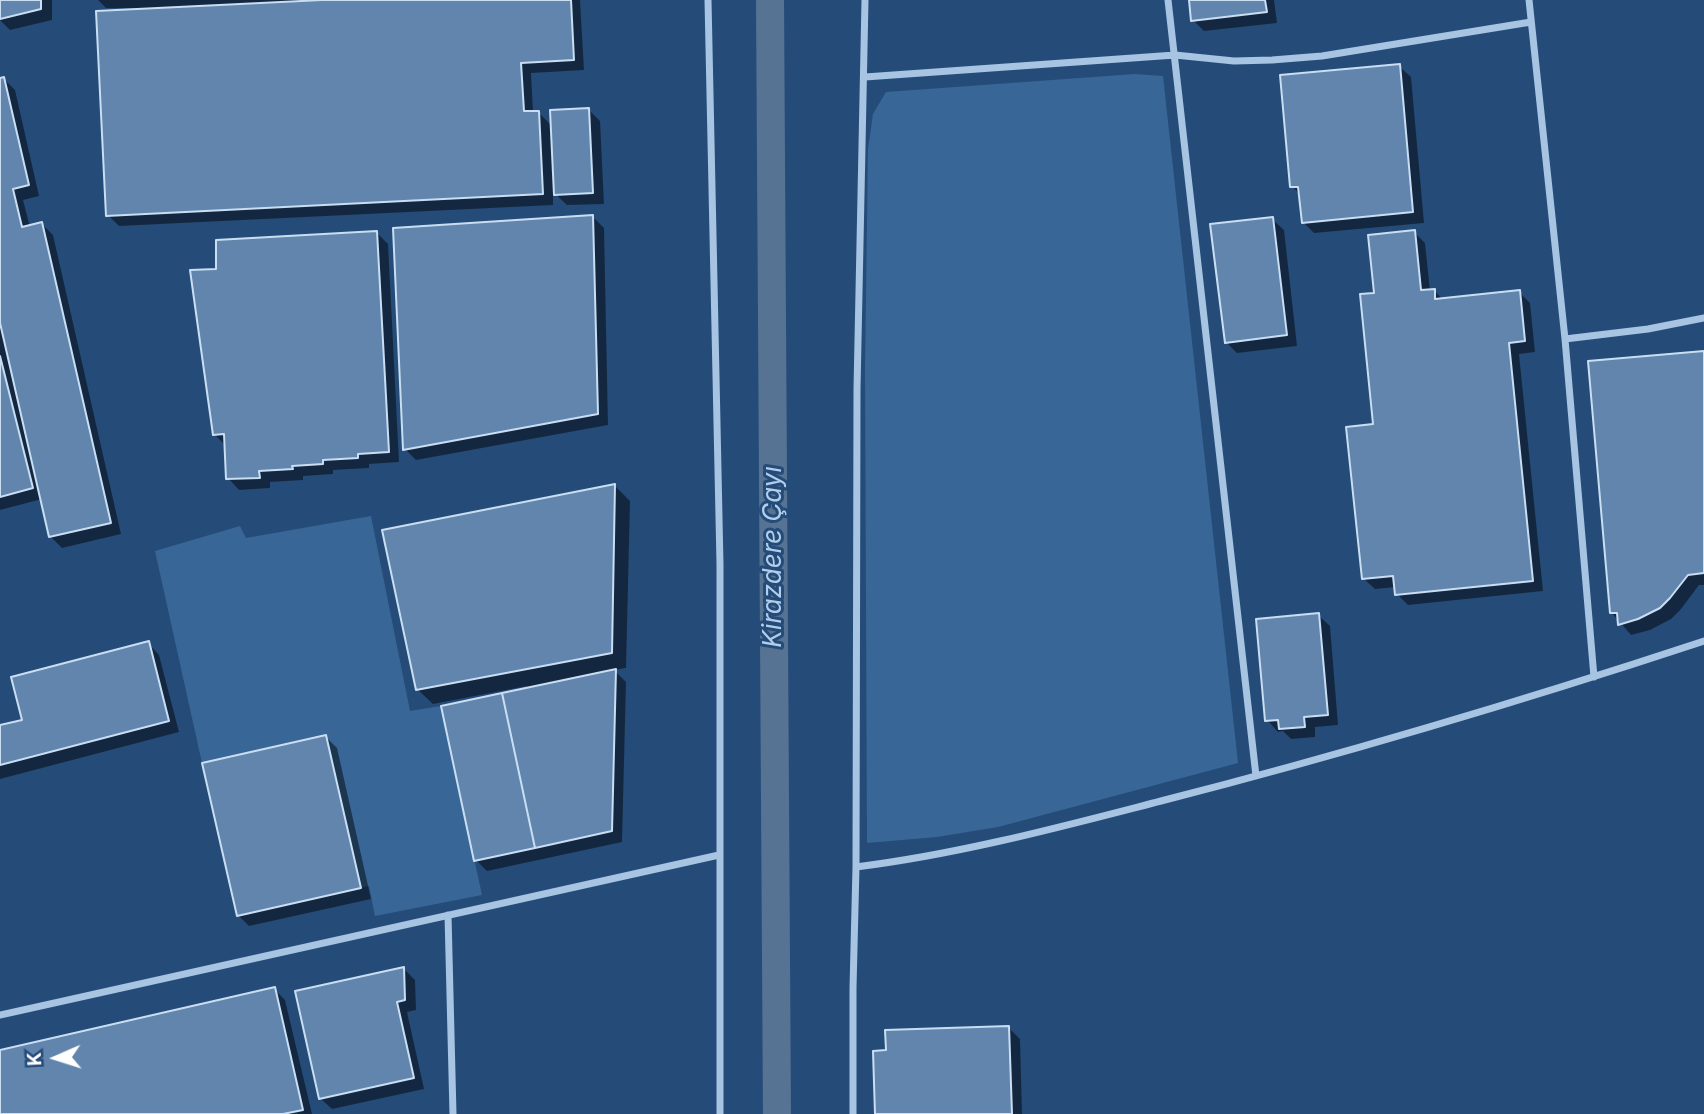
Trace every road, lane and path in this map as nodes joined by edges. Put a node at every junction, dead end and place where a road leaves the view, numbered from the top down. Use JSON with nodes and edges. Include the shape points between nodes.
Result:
{"nodes":[{"id":1,"x":708,"y":0,"type":"edge"},
{"id":2,"x":865,"y":0,"type":"edge"},
{"id":3,"x":1168,"y":0,"type":"edge"},
{"id":4,"x":1529,"y":0,"type":"edge"},
{"id":5,"x":1531,"y":22,"type":"junction"},
{"id":6,"x":1175,"y":55,"type":"junction"},
{"id":7,"x":865,"y":77,"type":"junction"},
{"id":8,"x":1704,"y":318,"type":"edge"},
{"id":9,"x":1565,"y":339,"type":"junction"},
{"id":10,"x":1704,"y":642,"type":"edge"},
{"id":11,"x":1594,"y":677,"type":"junction"},
{"id":12,"x":1256,"y":776,"type":"junction"},
{"id":13,"x":719,"y":855,"type":"junction"},
{"id":14,"x":856,"y":867,"type":"junction"},
{"id":15,"x":448,"y":915,"type":"junction"},
{"id":16,"x":0,"y":1014,"type":"edge"},
{"id":17,"x":453,"y":1114,"type":"edge"},
{"id":18,"x":720,"y":1114,"type":"edge"},
{"id":19,"x":853,"y":1114,"type":"edge"}],
"edges":[{"from":1,"to":13,"type":"street","via":[[720,564]]},
{"from":2,"to":7,"type":"street"},
{"from":3,"to":6,"type":"street"},
{"from":4,"to":5,"type":"street"},
{"from":5,"to":6,"type":"street","via":[[1272,61]]},
{"from":5,"to":9,"type":"street"},
{"from":6,"to":7,"type":"street"},
{"from":6,"to":12,"type":"street"},
{"from":7,"to":14,"type":"street","via":[[857,389]]},
{"from":8,"to":9,"type":"street"},
{"from":9,"to":11,"type":"street"},
{"from":10,"to":11,"type":"street"},
{"from":11,"to":12,"type":"street"},
{"from":12,"to":14,"type":"street","via":[[949,853]]},
{"from":13,"to":15,"type":"street"},
{"from":13,"to":18,"type":"street"},
{"from":14,"to":19,"type":"street"},
{"from":15,"to":16,"type":"street"},
{"from":15,"to":17,"type":"street"}]}
